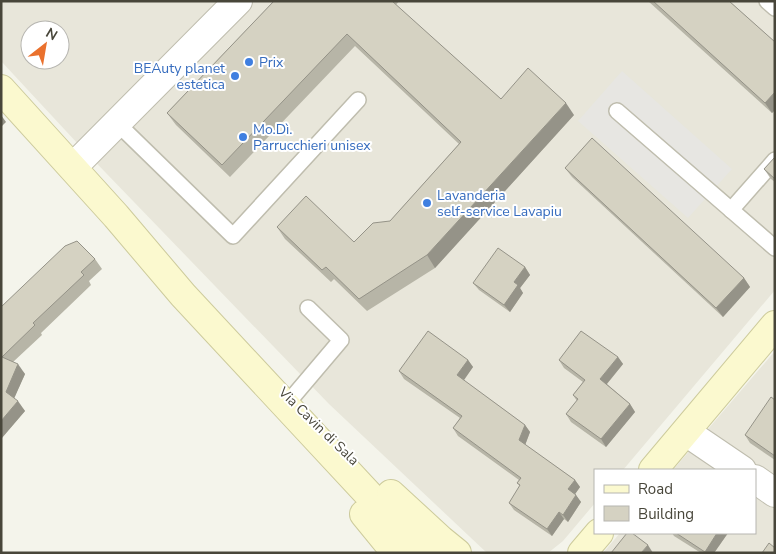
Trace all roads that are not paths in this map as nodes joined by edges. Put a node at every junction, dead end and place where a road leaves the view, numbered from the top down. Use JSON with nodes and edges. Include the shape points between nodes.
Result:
{"nodes":[{"id":1,"x":238,"y":1,"type":"edge"},
{"id":2,"x":767,"y":1,"type":"edge"},
{"id":3,"x":775,"y":8,"type":"edge"},
{"id":4,"x":1,"y":89,"type":"edge"},
{"id":5,"x":358,"y":100,"type":"dead end"},
{"id":6,"x":617,"y":111,"type":"dead end"},
{"id":7,"x":117,"y":123,"type":"junction"},
{"id":8,"x":775,"y":160,"type":"edge"},
{"id":9,"x":73,"y":167,"type":"junction"},
{"id":10,"x":731,"y":210,"type":"junction"},
{"id":11,"x":775,"y":248,"type":"edge"},
{"id":12,"x":183,"y":295,"type":"junction"},
{"id":13,"x":308,"y":308,"type":"dead end"},
{"id":14,"x":775,"y":325,"type":"edge"},
{"id":15,"x":291,"y":399,"type":"junction"},
{"id":16,"x":686,"y":432,"type":"junction"},
{"id":17,"x":654,"y":469,"type":"edge"},
{"id":18,"x":741,"y":469,"type":"edge"},
{"id":19,"x":756,"y":480,"type":"edge"},
{"id":20,"x":775,"y":493,"type":"edge"},
{"id":21,"x":599,"y":534,"type":"edge"},
{"id":22,"x":393,"y":553,"type":"edge"},
{"id":23,"x":423,"y":553,"type":"edge"},
{"id":24,"x":457,"y":553,"type":"edge"},
{"id":25,"x":582,"y":553,"type":"edge"}],
"edges":[{"from":1,"to":7,"type":"street"},
{"from":2,"to":3,"type":"lane"},
{"from":4,"to":9,"type":"main road","name":"Via Cavin di Sala"},
{"from":5,"to":7,"type":"lane","via":[[233,236]]},
{"from":6,"to":10,"type":"lane"},
{"from":7,"to":9,"type":"street"},
{"from":8,"to":10,"type":"lane"},
{"from":9,"to":12,"type":"main road","name":"Via Cavin di Sala"},
{"from":10,"to":11,"type":"lane"},
{"from":12,"to":15,"type":"main road","name":"Via Cavin di Sala"},
{"from":12,"to":22,"type":"main road","via":[[287,428],[345,491]]},
{"from":12,"to":23,"type":"main road","name":"Via Cavin di Sala"},
{"from":13,"to":15,"type":"lane","via":[[341,340]]},
{"from":14,"to":16,"type":"main road"},
{"from":15,"to":24,"type":"main road","name":"Via Cavin di Sala","via":[[398,502]]},
{"from":16,"to":17,"type":"main road"},
{"from":16,"to":18,"type":"street"},
{"from":19,"to":20,"type":"street"},
{"from":21,"to":25,"type":"main road"}]}
